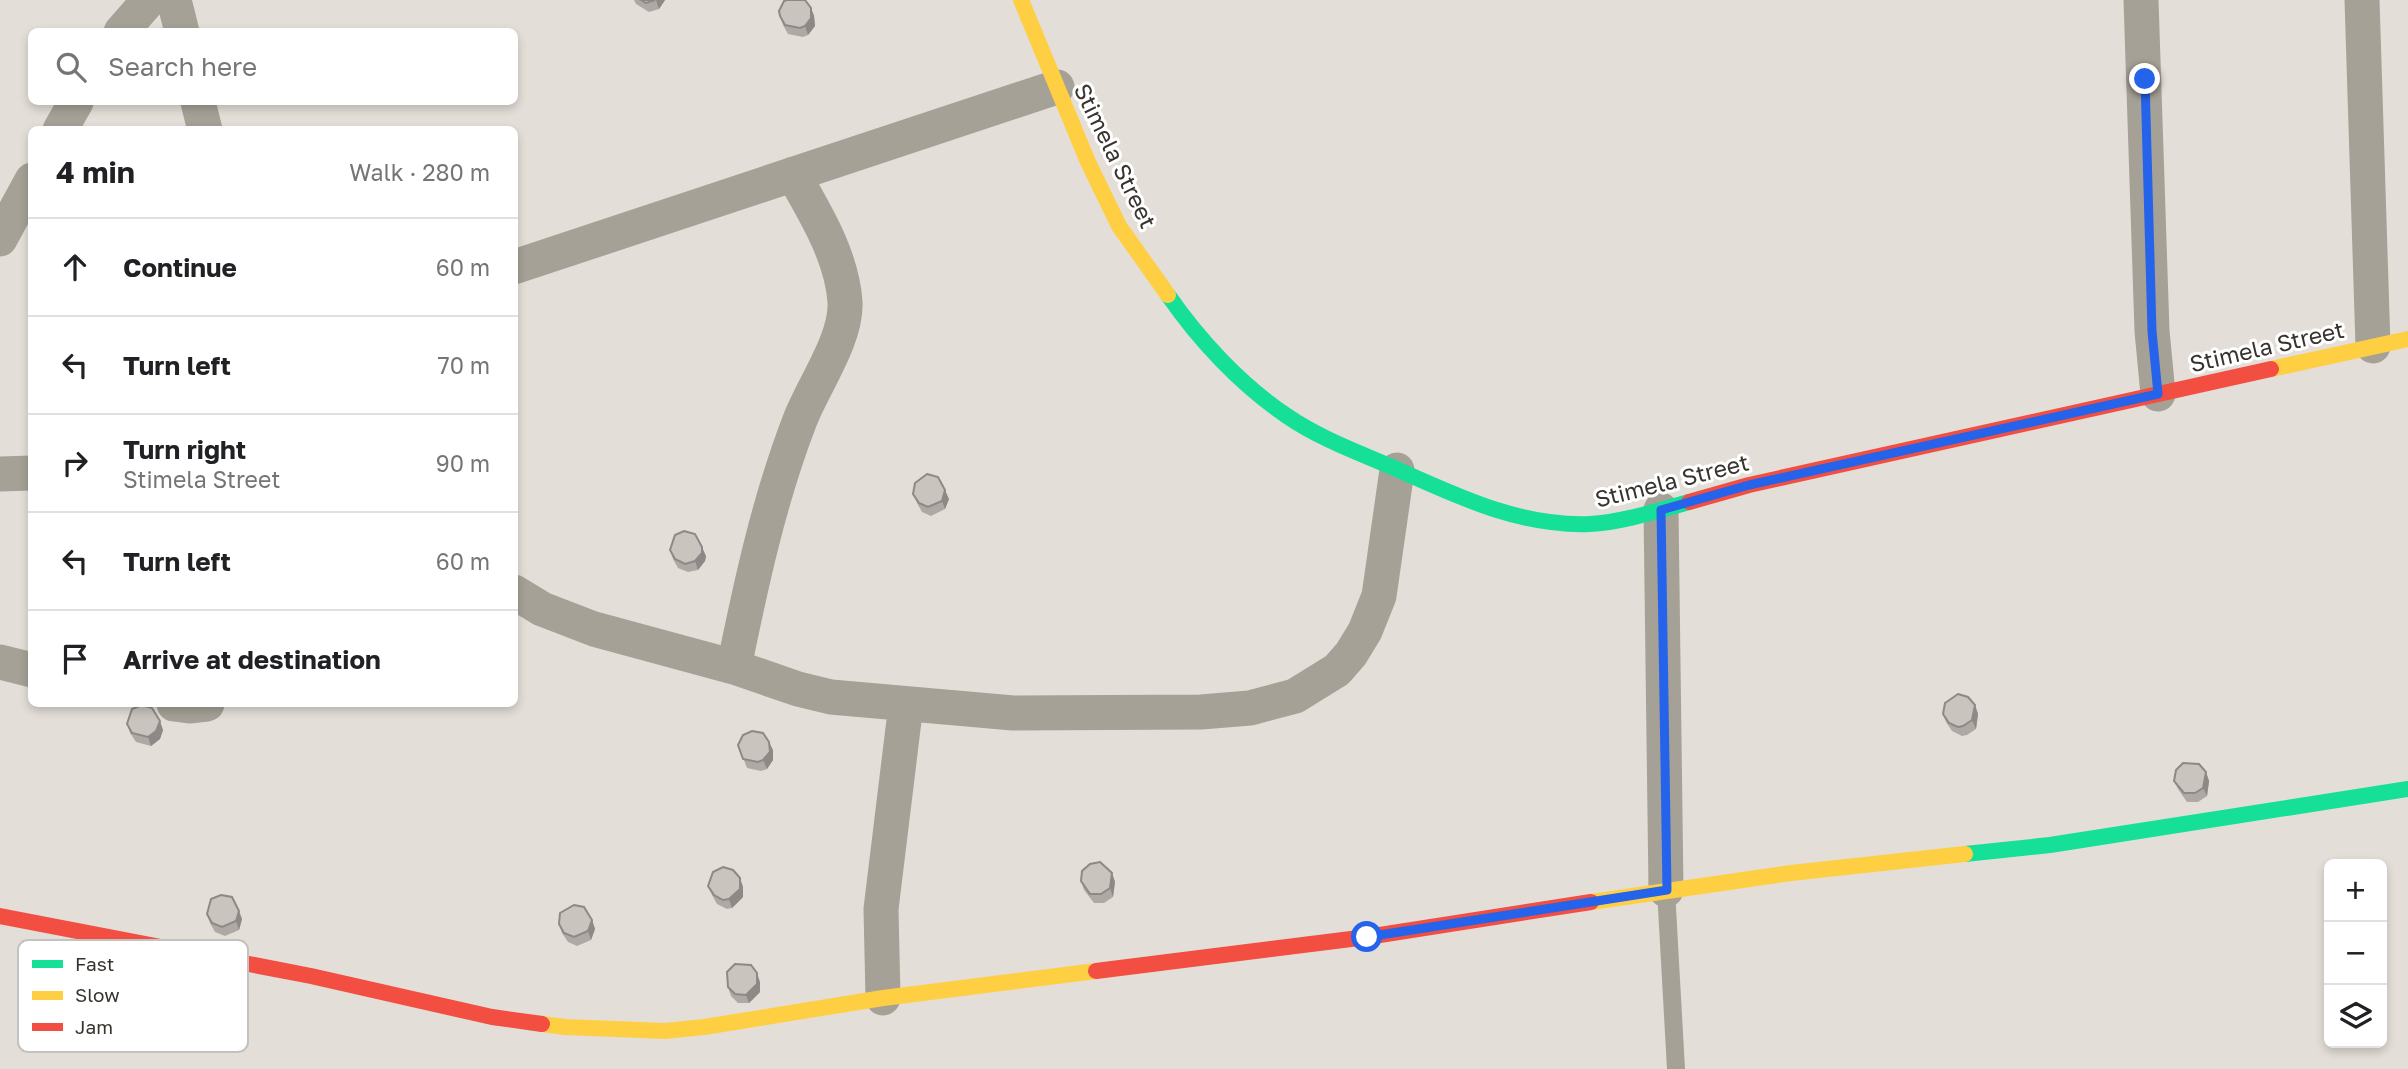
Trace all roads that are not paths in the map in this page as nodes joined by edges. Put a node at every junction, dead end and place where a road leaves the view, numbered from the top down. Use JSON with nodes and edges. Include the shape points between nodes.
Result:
{"nodes":[{"id":1,"x":149,"y":0,"type":"edge"},
{"id":2,"x":174,"y":0,"type":"edge"},
{"id":3,"x":1021,"y":0,"type":"edge"},
{"id":4,"x":2141,"y":0,"type":"edge"},
{"id":5,"x":2362,"y":0,"type":"edge"},
{"id":6,"x":124,"y":28,"type":"edge"},
{"id":7,"x":181,"y":28,"type":"edge"},
{"id":8,"x":1057,"y":87,"type":"junction"},
{"id":9,"x":74,"y":105,"type":"edge"},
{"id":10,"x":199,"y":105,"type":"edge"},
{"id":11,"x":62,"y":126,"type":"edge"},
{"id":12,"x":204,"y":126,"type":"edge"},
{"id":13,"x":793,"y":174,"type":"junction"},
{"id":14,"x":28,"y":187,"type":"edge"},
{"id":15,"x":0,"y":239,"type":"edge"},
{"id":16,"x":518,"y":266,"type":"edge"},
{"id":17,"x":2408,"y":339,"type":"edge"},
{"id":18,"x":2373,"y":346,"type":"junction"},
{"id":19,"x":2158,"y":394,"type":"junction"},
{"id":20,"x":1397,"y":470,"type":"junction"},
{"id":21,"x":28,"y":472,"type":"edge"},
{"id":22,"x":0,"y":474,"type":"edge"},
{"id":23,"x":1661,"y":510,"type":"junction"},
{"id":24,"x":518,"y":594,"type":"edge"},
{"id":25,"x":0,"y":662,"type":"edge"},
{"id":26,"x":734,"y":667,"type":"junction"},
{"id":27,"x":28,"y":669,"type":"edge"},
{"id":28,"x":906,"y":704,"type":"junction"},
{"id":29,"x":2408,"y":789,"type":"edge"},
{"id":30,"x":1667,"y":890,"type":"junction"},
{"id":31,"x":0,"y":916,"type":"edge"},
{"id":32,"x":127,"y":940,"type":"edge"},
{"id":33,"x":248,"y":964,"type":"edge"},
{"id":34,"x":883,"y":998,"type":"junction"},
{"id":35,"x":1676,"y":1069,"type":"edge"}],
"edges":[{"from":1,"to":6,"type":"street"},
{"from":2,"to":7,"type":"street"},
{"from":3,"to":8,"type":"street","name":"Stimela Street"},
{"from":4,"to":19,"type":"street"},
{"from":5,"to":18,"type":"street"},
{"from":8,"to":13,"type":"street"},
{"from":8,"to":20,"type":"street","name":"Stimela Street","via":[[1119,226],[1180,313],[1238,377],[1287,415]]},
{"from":9,"to":11,"type":"street"},
{"from":10,"to":12,"type":"street"},
{"from":13,"to":16,"type":"street"},
{"from":13,"to":26,"type":"street","via":[[823,229],[842,280],[843,325],[800,420],[771,507]]},
{"from":14,"to":15,"type":"street"},
{"from":17,"to":18,"type":"street","name":"Stimela Street"},
{"from":18,"to":19,"type":"street","name":"Stimela Street"},
{"from":19,"to":23,"type":"street","name":"Stimela Street","via":[[1749,485]]},
{"from":20,"to":23,"type":"street","name":"Stimela Street","via":[[1514,516],[1558,523],[1623,520]]},
{"from":20,"to":28,"type":"street","via":[[1378,596],[1365,631],[1337,670],[1295,696],[1250,708],[1201,712],[1013,713]]},
{"from":21,"to":22,"type":"street"},
{"from":23,"to":30,"type":"street"},
{"from":24,"to":26,"type":"street","via":[[594,629]]},
{"from":25,"to":27,"type":"street"},
{"from":26,"to":28,"type":"street","via":[[798,690]]},
{"from":28,"to":34,"type":"street","via":[[881,909]]},
{"from":29,"to":30,"type":"street","via":[[2050,845]]},
{"from":30,"to":34,"type":"street","via":[[1367,937]]},
{"from":30,"to":35,"type":"lane"},
{"from":31,"to":32,"type":"street"},
{"from":33,"to":34,"type":"street","via":[[492,1017],[565,1027],[665,1031]]}]}
